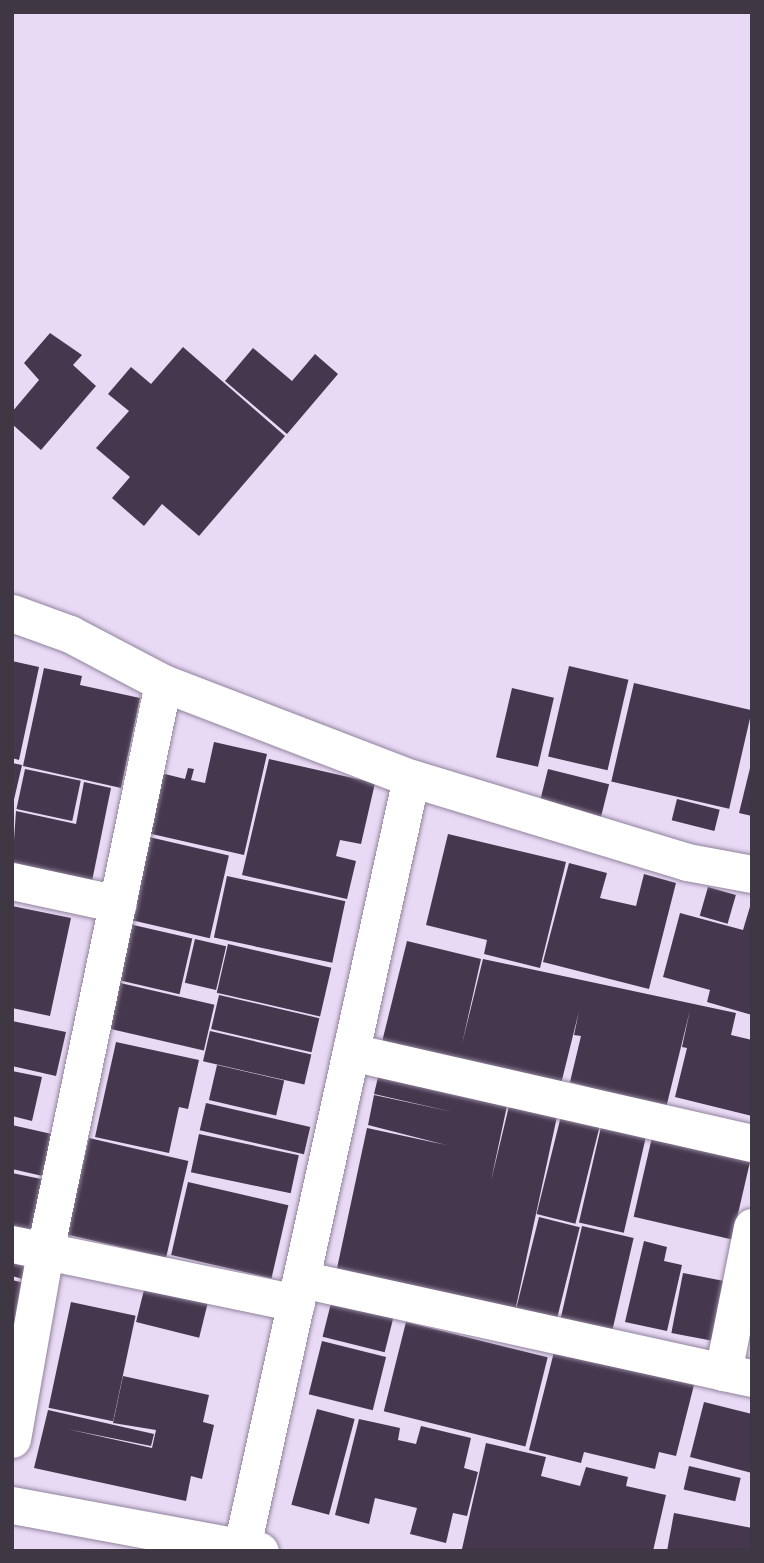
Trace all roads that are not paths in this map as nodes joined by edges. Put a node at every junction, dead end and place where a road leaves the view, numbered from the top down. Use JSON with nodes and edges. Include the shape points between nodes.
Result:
{"nodes":[{"id":1,"x":12,"y":612,"type":"edge"},
{"id":2,"x":163,"y":683,"type":"junction"},
{"id":3,"x":411,"y":778,"type":"junction"},
{"id":4,"x":752,"y":874,"type":"edge"},
{"id":5,"x":12,"y":881,"type":"edge"},
{"id":6,"x":118,"y":904,"type":"junction"},
{"id":7,"x":351,"y":1052,"type":"junction"},
{"id":8,"x":752,"y":1143,"type":"edge"},
{"id":9,"x":752,"y":1227,"type":"edge"},
{"id":10,"x":29,"y":1247,"type":"edge"},
{"id":11,"x":298,"y":1291,"type":"junction"},
{"id":12,"x":737,"y":1375,"type":"edge"},
{"id":13,"x":12,"y":1439,"type":"edge"},
{"id":14,"x":12,"y":1505,"type":"edge"},
{"id":15,"x":248,"y":1549,"type":"edge"}],
"edges":[{"from":1,"to":2,"type":"street","via":[[70,634]]},
{"from":2,"to":3,"type":"street"},
{"from":2,"to":6,"type":"street"},
{"from":3,"to":4,"type":"street","via":[[687,862]]},
{"from":3,"to":7,"type":"street"},
{"from":5,"to":6,"type":"street"},
{"from":6,"to":10,"type":"street"},
{"from":7,"to":8,"type":"street"},
{"from":7,"to":11,"type":"street"},
{"from":9,"to":12,"type":"street"},
{"from":10,"to":11,"type":"street"},
{"from":10,"to":13,"type":"street"},
{"from":11,"to":12,"type":"street"},
{"from":11,"to":15,"type":"street"},
{"from":14,"to":15,"type":"street"}]}
